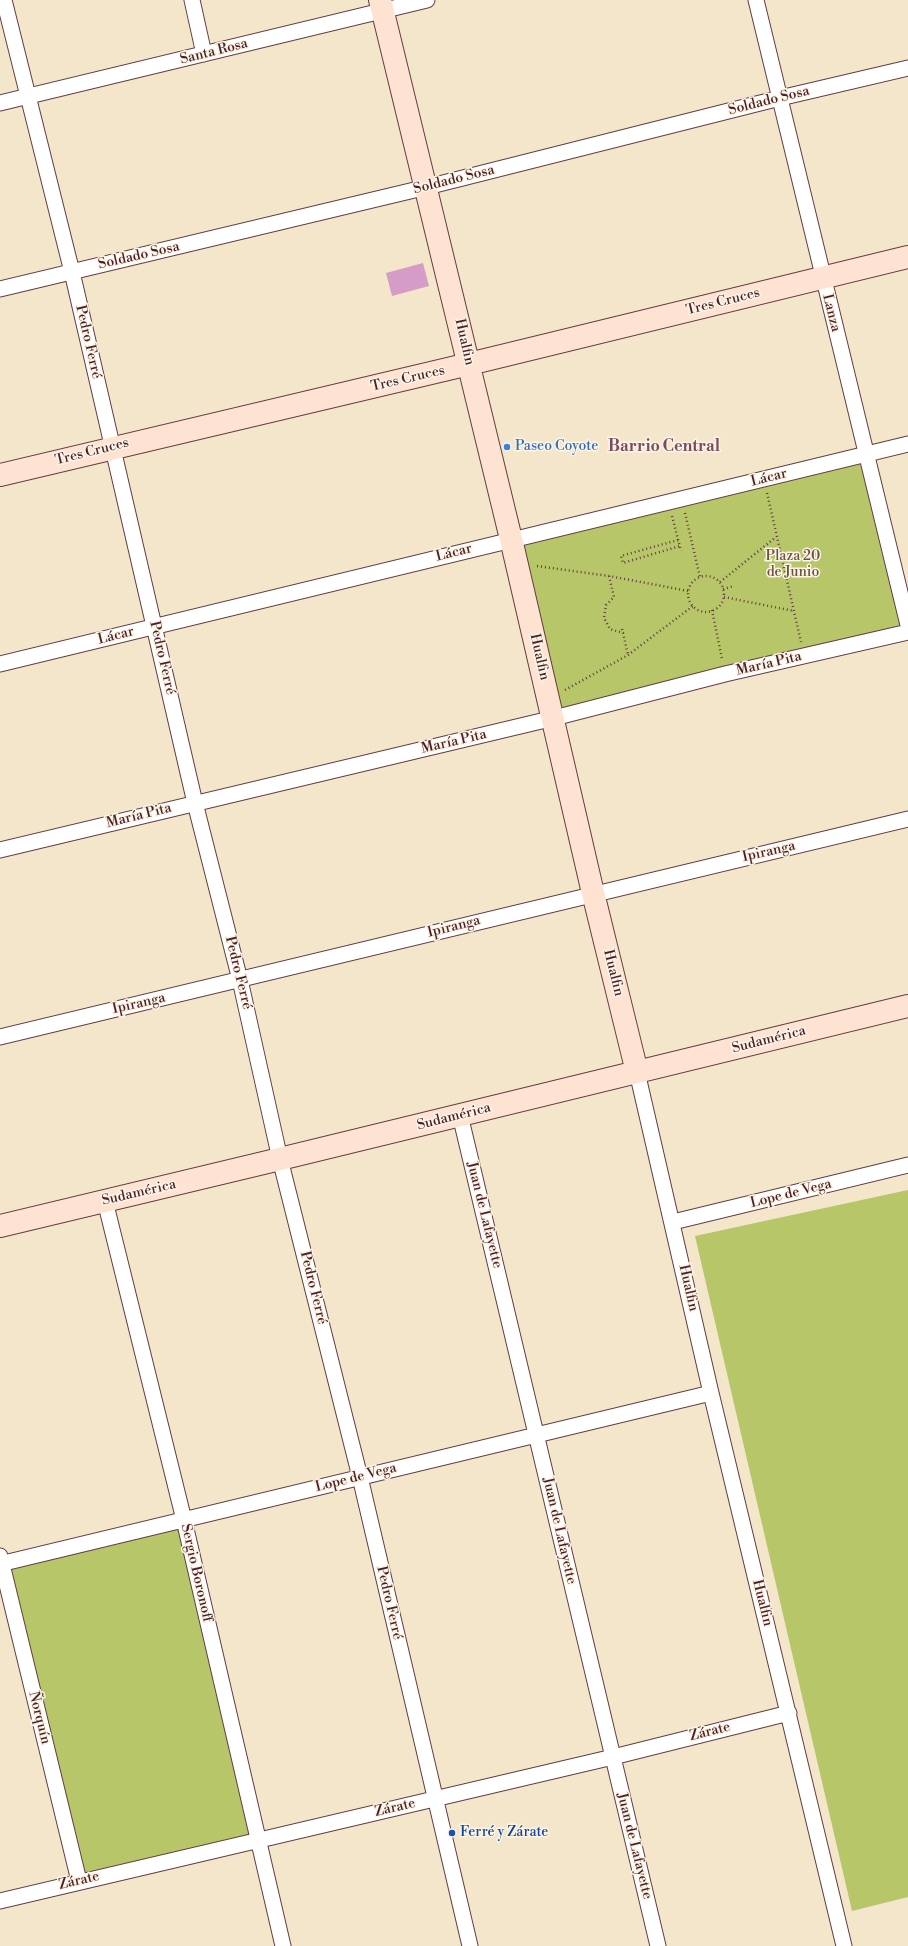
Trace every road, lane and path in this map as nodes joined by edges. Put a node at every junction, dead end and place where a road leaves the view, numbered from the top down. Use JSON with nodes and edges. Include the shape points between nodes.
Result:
{"nodes":[{"id":1,"x":4,"y":0,"type":"edge"},
{"id":2,"x":192,"y":0,"type":"edge"},
{"id":3,"x":427,"y":0,"type":"edge"},
{"id":4,"x":756,"y":0,"type":"edge"},
{"id":5,"x":382,"y":5,"type":"edge"},
{"id":6,"x":204,"y":54,"type":"junction"},
{"id":7,"x":908,"y":68,"type":"edge"},
{"id":8,"x":27,"y":97,"type":"junction"},
{"id":9,"x":780,"y":98,"type":"junction"},
{"id":10,"x":0,"y":103,"type":"edge"},
{"id":11,"x":427,"y":187,"type":"junction"},
{"id":12,"x":908,"y":257,"type":"edge"},
{"id":13,"x":72,"y":272,"type":"junction"},
{"id":14,"x":822,"y":277,"type":"junction"},
{"id":15,"x":0,"y":289,"type":"edge"},
{"id":16,"x":469,"y":364,"type":"junction"},
{"id":17,"x":908,"y":444,"type":"edge"},
{"id":18,"x":113,"y":447,"type":"junction"},
{"id":19,"x":867,"y":454,"type":"junction"},
{"id":20,"x":0,"y":475,"type":"edge"},
{"id":21,"x":764,"y":478,"type":"junction"},
{"id":22,"x":675,"y":502,"type":"junction"},
{"id":23,"x":776,"y":537,"type":"junction"},
{"id":24,"x":512,"y":538,"type":"junction"},
{"id":25,"x":678,"y":540,"type":"junction"},
{"id":26,"x":680,"y":546,"type":"junction"},
{"id":27,"x":681,"y":551,"type":"dead end"},
{"id":28,"x":517,"y":564,"type":"junction"},
{"id":29,"x":609,"y":576,"type":"junction"},
{"id":30,"x":700,"y":577,"type":"junction"},
{"id":31,"x":720,"y":582,"type":"junction"},
{"id":32,"x":734,"y":586,"type":"dead end"},
{"id":33,"x":723,"y":589,"type":"junction"},
{"id":34,"x":688,"y":591,"type":"junction"},
{"id":35,"x":614,"y":597,"type":"junction"},
{"id":36,"x":724,"y":597,"type":"junction"},
{"id":37,"x":616,"y":602,"type":"dead end"},
{"id":38,"x":693,"y":606,"type":"junction"},
{"id":39,"x":712,"y":610,"type":"junction"},
{"id":40,"x":794,"y":611,"type":"junction"},
{"id":41,"x":908,"y":625,"type":"edge"},
{"id":42,"x":155,"y":626,"type":"junction"},
{"id":43,"x":622,"y":629,"type":"dead end"},
{"id":44,"x":908,"y":632,"type":"edge"},
{"id":45,"x":623,"y":634,"type":"junction"},
{"id":46,"x":628,"y":655,"type":"junction"},
{"id":47,"x":805,"y":656,"type":"junction"},
{"id":48,"x":0,"y":664,"type":"edge"},
{"id":49,"x":725,"y":674,"type":"junction"},
{"id":50,"x":552,"y":708,"type":"junction"},
{"id":51,"x":195,"y":803,"type":"junction"},
{"id":52,"x":908,"y":819,"type":"edge"},
{"id":53,"x":0,"y":850,"type":"edge"},
{"id":54,"x":593,"y":893,"type":"junction"},
{"id":55,"x":240,"y":980,"type":"junction"},
{"id":56,"x":908,"y":1006,"type":"edge"},
{"id":57,"x":0,"y":1037,"type":"edge"},
{"id":58,"x":637,"y":1072,"type":"junction"},
{"id":59,"x":460,"y":1115,"type":"junction"},
{"id":60,"x":280,"y":1160,"type":"junction"},
{"id":61,"x":908,"y":1165,"type":"edge"},
{"id":62,"x":105,"y":1201,"type":"junction"},
{"id":63,"x":673,"y":1222,"type":"junction"},
{"id":64,"x":0,"y":1226,"type":"edge"},
{"id":65,"x":711,"y":1392,"type":"junction"},
{"id":66,"x":537,"y":1434,"type":"junction"},
{"id":67,"x":360,"y":1477,"type":"junction"},
{"id":68,"x":184,"y":1520,"type":"junction"},
{"id":69,"x":1,"y":1561,"type":"edge"},
{"id":70,"x":789,"y":1712,"type":"junction"},
{"id":71,"x":613,"y":1757,"type":"junction"},
{"id":72,"x":436,"y":1799,"type":"junction"},
{"id":73,"x":259,"y":1840,"type":"junction"},
{"id":74,"x":78,"y":1881,"type":"junction"},
{"id":75,"x":0,"y":1900,"type":"edge"},
{"id":76,"x":283,"y":1946,"type":"edge"},
{"id":77,"x":470,"y":1946,"type":"edge"},
{"id":78,"x":658,"y":1946,"type":"edge"},
{"id":79,"x":844,"y":1946,"type":"edge"}],
"edges":[{"from":1,"to":8,"type":"street","name":"Pedro Ferré"},
{"from":2,"to":6,"type":"street"},
{"from":3,"to":5,"type":"street","name":"Santa Rosa"},
{"from":4,"to":9,"type":"street","name":"Lanza"},
{"from":5,"to":6,"type":"street","name":"Santa Rosa"},
{"from":5,"to":11,"type":"street","name":"Hualfin"},
{"from":6,"to":8,"type":"street","name":"Santa Rosa"},
{"from":7,"to":9,"type":"street","name":"Soldado Sosa"},
{"from":8,"to":10,"type":"street","name":"Santa Rosa"},
{"from":8,"to":13,"type":"street","name":"Pedro Ferré"},
{"from":9,"to":11,"type":"street","name":"Soldado Sosa"},
{"from":9,"to":14,"type":"street","name":"Lanza"},
{"from":11,"to":13,"type":"street","name":"Soldado Sosa"},
{"from":11,"to":16,"type":"street","name":"Hualfin"},
{"from":12,"to":14,"type":"street","name":"Tres Cruces"},
{"from":13,"to":15,"type":"street","name":"Soldado Sosa"},
{"from":13,"to":18,"type":"street","name":"Pedro Ferré"},
{"from":14,"to":16,"type":"street","name":"Tres Cruces"},
{"from":14,"to":19,"type":"street","name":"Lanza"},
{"from":16,"to":18,"type":"street","name":"Tres Cruces"},
{"from":16,"to":24,"type":"street","name":"Hualfin"},
{"from":17,"to":19,"type":"street","name":"Lácar"},
{"from":18,"to":20,"type":"street","name":"Tres Cruces"},
{"from":18,"to":42,"type":"street","name":"Pedro Ferré"},
{"from":19,"to":21,"type":"street","name":"Lácar"},
{"from":19,"to":41,"type":"street","name":"Lanza"},
{"from":21,"to":22,"type":"street","name":"Lácar"},
{"from":21,"to":23,"type":"path"},
{"from":22,"to":24,"type":"street","name":"Lácar"},
{"from":22,"to":25,"type":"path"},
{"from":22,"to":30,"type":"path"},
{"from":23,"to":31,"type":"path"},
{"from":23,"to":40,"type":"path"},
{"from":24,"to":28,"type":"street","name":"Hualfin"},
{"from":24,"to":42,"type":"street","name":"Lácar"},
{"from":25,"to":26,"type":"path"},
{"from":25,"to":26,"type":"path","via":[[621,556],[623,563]]},
{"from":26,"to":27,"type":"path"},
{"from":28,"to":29,"type":"path"},
{"from":28,"to":50,"type":"street","name":"Hualfin"},
{"from":29,"to":34,"type":"path"},
{"from":29,"to":35,"type":"path"},
{"from":30,"to":31,"type":"path","via":[[710,576]]},
{"from":30,"to":34,"type":"path","via":[[692,582]]},
{"from":31,"to":33,"type":"path"},
{"from":32,"to":33,"type":"path"},
{"from":33,"to":36,"type":"path"},
{"from":34,"to":38,"type":"path"},
{"from":35,"to":37,"type":"path"},
{"from":35,"to":45,"type":"path","via":[[606,605],[604,618],[610,629]]},
{"from":36,"to":39,"type":"path","via":[[718,607]]},
{"from":36,"to":40,"type":"path"},
{"from":38,"to":39,"type":"path","via":[[702,611]]},
{"from":38,"to":46,"type":"path"},
{"from":39,"to":49,"type":"path"},
{"from":40,"to":47,"type":"path"},
{"from":42,"to":48,"type":"street","name":"Lácar"},
{"from":42,"to":51,"type":"street","name":"Pedro Ferré"},
{"from":43,"to":45,"type":"path"},
{"from":44,"to":47,"type":"street","name":"María Pita"},
{"from":45,"to":46,"type":"path"},
{"from":46,"to":50,"type":"path"},
{"from":47,"to":49,"type":"street","name":"María Pita"},
{"from":49,"to":50,"type":"street","name":"María Pita"},
{"from":50,"to":51,"type":"street","name":"María Pita"},
{"from":50,"to":54,"type":"street","name":"Hualfin"},
{"from":51,"to":53,"type":"street","name":"María Pita"},
{"from":51,"to":55,"type":"street","name":"Pedro Ferré"},
{"from":52,"to":54,"type":"street","name":"Ipiranga"},
{"from":54,"to":55,"type":"street","name":"Ipiranga"},
{"from":54,"to":58,"type":"street","name":"Hualfin"},
{"from":55,"to":57,"type":"street","name":"Ipiranga"},
{"from":55,"to":60,"type":"street","name":"Pedro Ferré"},
{"from":56,"to":58,"type":"street","name":"Sudamérica"},
{"from":58,"to":59,"type":"street","name":"Sudamérica"},
{"from":58,"to":63,"type":"street","name":"Hualfin"},
{"from":59,"to":60,"type":"street","name":"Sudamérica"},
{"from":59,"to":66,"type":"street","name":"Juan de Lafayette"},
{"from":60,"to":62,"type":"street","name":"Sudamérica"},
{"from":60,"to":67,"type":"street","name":"Pedro Ferré"},
{"from":61,"to":63,"type":"street","name":"Lope de Vega"},
{"from":62,"to":64,"type":"street","name":"Sudamérica"},
{"from":62,"to":68,"type":"street","name":"Sergio Boronoff"},
{"from":63,"to":65,"type":"street","name":"Hualfin"},
{"from":65,"to":66,"type":"street","name":"Lope de Vega"},
{"from":65,"to":70,"type":"street","name":"Hualfin"},
{"from":66,"to":67,"type":"street","name":"Lope de Vega"},
{"from":66,"to":71,"type":"street","name":"Juan de Lafayette"},
{"from":67,"to":68,"type":"street","name":"Lope de Vega"},
{"from":67,"to":72,"type":"street","name":"Pedro Ferré"},
{"from":68,"to":69,"type":"street","name":"Lope de Vega"},
{"from":68,"to":73,"type":"street","name":"Sergio Boronoff"},
{"from":69,"to":74,"type":"street","name":"Ñorquín"},
{"from":70,"to":71,"type":"street","name":"Zárate"},
{"from":70,"to":79,"type":"street","name":"Hualfin"},
{"from":71,"to":72,"type":"street","name":"Zárate"},
{"from":71,"to":78,"type":"street","name":"Juan de Lafayette"},
{"from":72,"to":73,"type":"street","name":"Zárate"},
{"from":72,"to":77,"type":"street","name":"Pedro Ferré"},
{"from":73,"to":74,"type":"street","name":"Zárate"},
{"from":73,"to":76,"type":"street","name":"Sergio Boronoff"},
{"from":74,"to":75,"type":"street","name":"Zárate"}]}
